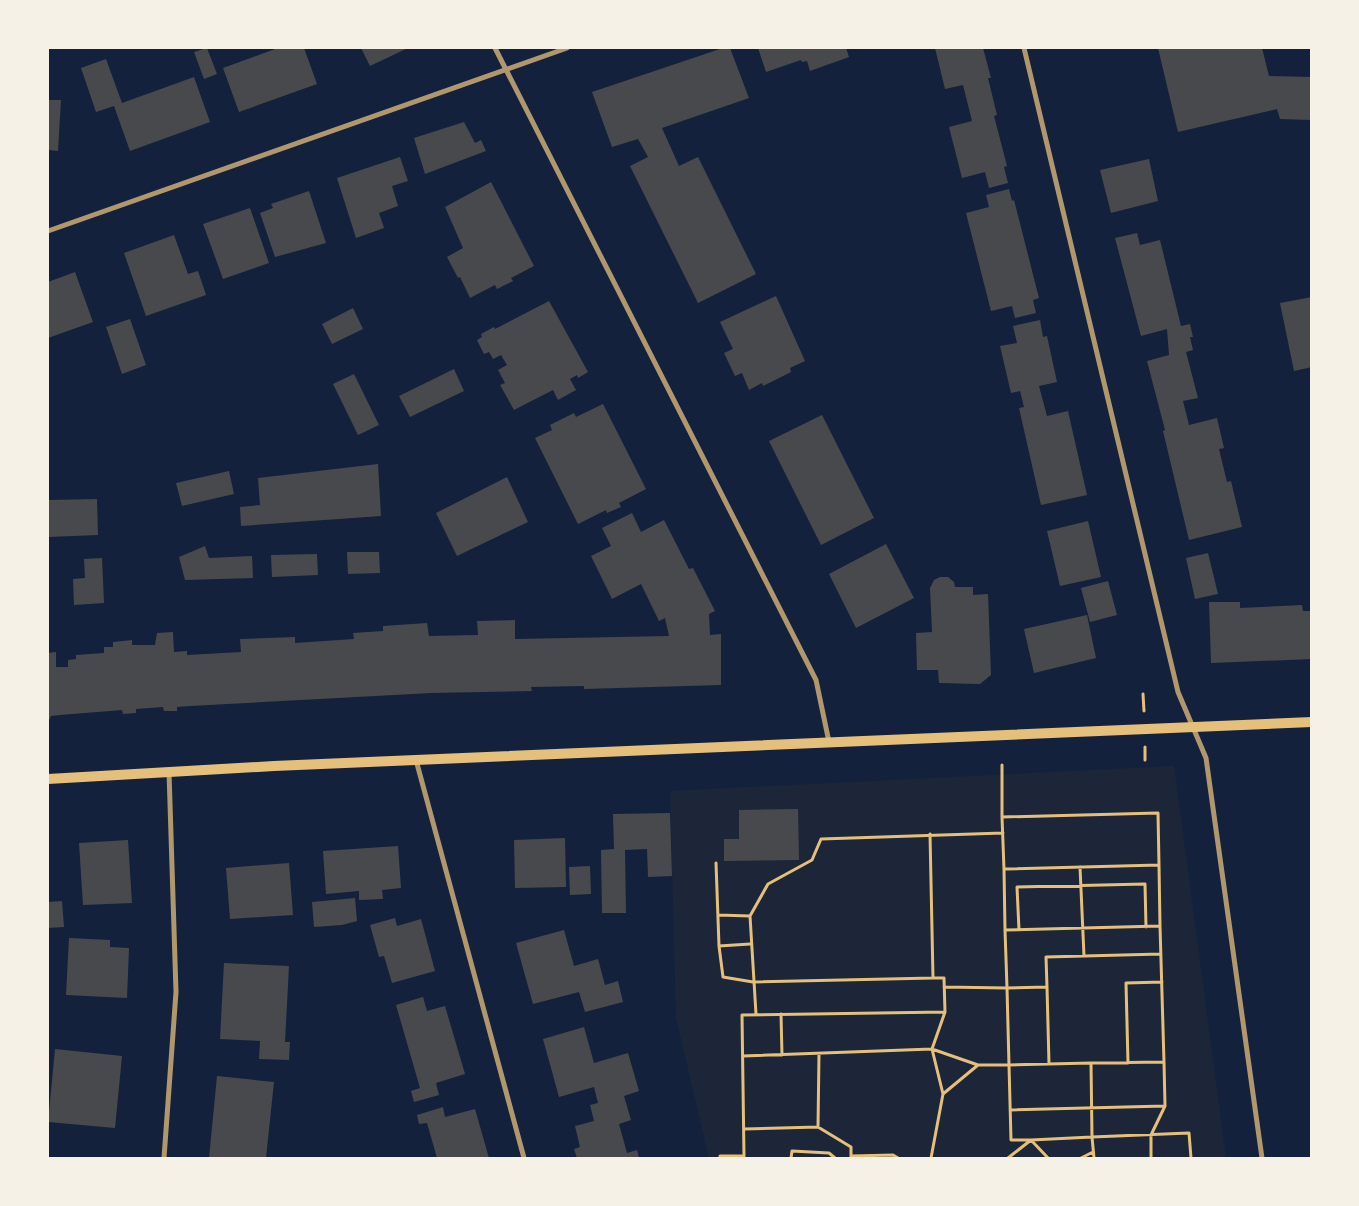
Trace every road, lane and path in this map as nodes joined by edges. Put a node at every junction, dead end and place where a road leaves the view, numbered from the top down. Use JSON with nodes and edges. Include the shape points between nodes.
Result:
{"nodes":[{"id":1,"x":495,"y":48,"type":"edge"},
{"id":2,"x":567,"y":48,"type":"edge"},
{"id":3,"x":1024,"y":48,"type":"edge"},
{"id":4,"x":506,"y":68,"type":"junction"},
{"id":5,"x":48,"y":231,"type":"edge"},
{"id":6,"x":1143,"y":694,"type":"dead end"},
{"id":7,"x":1144,"y":711,"type":"dead end"},
{"id":8,"x":1312,"y":722,"type":"edge"},
{"id":9,"x":1191,"y":727,"type":"junction"},
{"id":10,"x":829,"y":742,"type":"junction"},
{"id":11,"x":1145,"y":747,"type":"dead end"},
{"id":12,"x":416,"y":760,"type":"junction"},
{"id":13,"x":1145,"y":760,"type":"dead end"},
{"id":14,"x":1002,"y":765,"type":"dead end"},
{"id":15,"x":170,"y":772,"type":"junction"},
{"id":16,"x":48,"y":780,"type":"edge"},
{"id":17,"x":1002,"y":817,"type":"junction"},
{"id":18,"x":1003,"y":833,"type":"junction"},
{"id":19,"x":930,"y":834,"type":"junction"},
{"id":20,"x":716,"y":863,"type":"dead end"},
{"id":21,"x":1159,"y":865,"type":"junction"},
{"id":22,"x":1080,"y":867,"type":"junction"},
{"id":23,"x":1004,"y":869,"type":"junction"},
{"id":24,"x":1081,"y":885,"type":"junction"},
{"id":25,"x":718,"y":915,"type":"junction"},
{"id":26,"x":750,"y":916,"type":"junction"},
{"id":27,"x":1146,"y":926,"type":"junction"},
{"id":28,"x":1160,"y":926,"type":"junction"},
{"id":29,"x":1082,"y":928,"type":"junction"},
{"id":30,"x":1006,"y":930,"type":"junction"},
{"id":31,"x":1019,"y":930,"type":"junction"},
{"id":32,"x":750,"y":944,"type":"junction"},
{"id":33,"x":719,"y":946,"type":"junction"},
{"id":34,"x":1161,"y":954,"type":"junction"},
{"id":35,"x":1084,"y":956,"type":"junction"},
{"id":36,"x":933,"y":978,"type":"junction"},
{"id":37,"x":752,"y":982,"type":"junction"},
{"id":38,"x":1162,"y":982,"type":"junction"},
{"id":39,"x":944,"y":987,"type":"junction"},
{"id":40,"x":1047,"y":987,"type":"junction"},
{"id":41,"x":1007,"y":988,"type":"junction"},
{"id":42,"x":945,"y":1012,"type":"junction"},
{"id":43,"x":756,"y":1014,"type":"junction"},
{"id":44,"x":781,"y":1014,"type":"junction"},
{"id":45,"x":932,"y":1049,"type":"junction"},
{"id":46,"x":819,"y":1054,"type":"junction"},
{"id":47,"x":782,"y":1055,"type":"junction"},
{"id":48,"x":743,"y":1056,"type":"junction"},
{"id":49,"x":1128,"y":1062,"type":"junction"},
{"id":50,"x":1164,"y":1062,"type":"junction"},
{"id":51,"x":1049,"y":1064,"type":"junction"},
{"id":52,"x":1091,"y":1064,"type":"junction"},
{"id":53,"x":978,"y":1065,"type":"junction"},
{"id":54,"x":1009,"y":1065,"type":"junction"},
{"id":55,"x":943,"y":1094,"type":"junction"},
{"id":56,"x":1165,"y":1106,"type":"junction"},
{"id":57,"x":1092,"y":1108,"type":"junction"},
{"id":58,"x":1010,"y":1110,"type":"junction"},
{"id":59,"x":818,"y":1127,"type":"junction"},
{"id":60,"x":744,"y":1129,"type":"junction"},
{"id":61,"x":1151,"y":1134,"type":"junction"},
{"id":62,"x":1092,"y":1138,"type":"junction"},
{"id":63,"x":1031,"y":1140,"type":"junction"},
{"id":64,"x":1093,"y":1152,"type":"junction"},
{"id":65,"x":851,"y":1157,"type":"edge"},
{"id":66,"x":164,"y":1158,"type":"edge"},
{"id":67,"x":524,"y":1158,"type":"edge"},
{"id":68,"x":720,"y":1158,"type":"edge"},
{"id":69,"x":791,"y":1158,"type":"edge"},
{"id":70,"x":835,"y":1158,"type":"edge"},
{"id":71,"x":898,"y":1158,"type":"edge"},
{"id":72,"x":931,"y":1158,"type":"edge"},
{"id":73,"x":1008,"y":1158,"type":"edge"},
{"id":74,"x":1048,"y":1158,"type":"edge"},
{"id":75,"x":1081,"y":1158,"type":"edge"},
{"id":76,"x":1094,"y":1158,"type":"edge"},
{"id":77,"x":1151,"y":1158,"type":"edge"},
{"id":78,"x":1191,"y":1158,"type":"edge"},
{"id":79,"x":1262,"y":1158,"type":"edge"}],
"edges":[{"from":1,"to":4,"type":"street"},
{"from":2,"to":4,"type":"street"},
{"from":3,"to":9,"type":"street","via":[[1176,682]]},
{"from":4,"to":5,"type":"street"},
{"from":4,"to":10,"type":"street","via":[[816,680]]},
{"from":6,"to":7,"type":"path"},
{"from":8,"to":9,"type":"main road"},
{"from":9,"to":10,"type":"main road"},
{"from":9,"to":79,"type":"street","via":[[1206,758]]},
{"from":10,"to":12,"type":"main road"},
{"from":11,"to":13,"type":"path"},
{"from":12,"to":15,"type":"main road"},
{"from":12,"to":67,"type":"street"},
{"from":14,"to":17,"type":"path"},
{"from":15,"to":16,"type":"main road"},
{"from":15,"to":66,"type":"street","via":[[176,992]]},
{"from":17,"to":18,"type":"path"},
{"from":17,"to":21,"type":"path","via":[[1158,813]]},
{"from":18,"to":19,"type":"path"},
{"from":18,"to":23,"type":"path"},
{"from":19,"to":26,"type":"path","via":[[821,839],[812,860],[768,884]]},
{"from":19,"to":36,"type":"path"},
{"from":20,"to":25,"type":"path"},
{"from":21,"to":22,"type":"path"},
{"from":21,"to":28,"type":"path"},
{"from":22,"to":23,"type":"path"},
{"from":22,"to":24,"type":"path"},
{"from":23,"to":30,"type":"path"},
{"from":24,"to":27,"type":"path","via":[[1145,884]]},
{"from":24,"to":29,"type":"path"},
{"from":24,"to":31,"type":"path","via":[[1017,887]]},
{"from":25,"to":26,"type":"path"},
{"from":25,"to":33,"type":"path"},
{"from":26,"to":32,"type":"path"},
{"from":27,"to":28,"type":"path"},
{"from":27,"to":29,"type":"path"},
{"from":28,"to":34,"type":"path"},
{"from":29,"to":31,"type":"path"},
{"from":29,"to":35,"type":"path"},
{"from":30,"to":31,"type":"path"},
{"from":30,"to":41,"type":"path"},
{"from":32,"to":33,"type":"path"},
{"from":32,"to":37,"type":"path"},
{"from":33,"to":37,"type":"path","via":[[723,977]]},
{"from":34,"to":35,"type":"path"},
{"from":34,"to":38,"type":"path"},
{"from":35,"to":40,"type":"path","via":[[1046,957]]},
{"from":36,"to":37,"type":"path"},
{"from":36,"to":39,"type":"path","via":[[944,978]]},
{"from":37,"to":43,"type":"path"},
{"from":38,"to":49,"type":"path","via":[[1126,983]]},
{"from":38,"to":50,"type":"path"},
{"from":39,"to":41,"type":"path"},
{"from":39,"to":42,"type":"path"},
{"from":40,"to":41,"type":"path"},
{"from":40,"to":51,"type":"path"},
{"from":41,"to":54,"type":"path"},
{"from":42,"to":44,"type":"path"},
{"from":42,"to":45,"type":"path"},
{"from":43,"to":44,"type":"path"},
{"from":43,"to":48,"type":"path","via":[[742,1015]]},
{"from":44,"to":47,"type":"path"},
{"from":45,"to":46,"type":"path"},
{"from":45,"to":53,"type":"path"},
{"from":45,"to":55,"type":"path"},
{"from":46,"to":47,"type":"path"},
{"from":46,"to":59,"type":"path"},
{"from":47,"to":48,"type":"path"},
{"from":48,"to":60,"type":"path"},
{"from":49,"to":50,"type":"path"},
{"from":49,"to":52,"type":"path"},
{"from":50,"to":56,"type":"path"},
{"from":51,"to":52,"type":"path"},
{"from":51,"to":54,"type":"path"},
{"from":52,"to":57,"type":"path"},
{"from":53,"to":54,"type":"path"},
{"from":53,"to":55,"type":"path"},
{"from":54,"to":58,"type":"path"},
{"from":55,"to":72,"type":"path"},
{"from":56,"to":57,"type":"path"},
{"from":56,"to":61,"type":"path"},
{"from":57,"to":58,"type":"path"},
{"from":57,"to":62,"type":"path"},
{"from":58,"to":63,"type":"path","via":[[1011,1140]]},
{"from":59,"to":60,"type":"path"},
{"from":59,"to":65,"type":"path","via":[[851,1147]]},
{"from":60,"to":68,"type":"path","via":[[744,1156]]},
{"from":61,"to":62,"type":"path"},
{"from":61,"to":77,"type":"path"},
{"from":61,"to":78,"type":"path","via":[[1189,1132]]},
{"from":62,"to":63,"type":"path"},
{"from":62,"to":64,"type":"path"},
{"from":63,"to":73,"type":"path"},
{"from":63,"to":74,"type":"path"},
{"from":64,"to":75,"type":"path"},
{"from":64,"to":76,"type":"path"},
{"from":65,"to":71,"type":"path","via":[[893,1155]]},
{"from":69,"to":70,"type":"path","via":[[792,1151],[829,1153]]}]}
